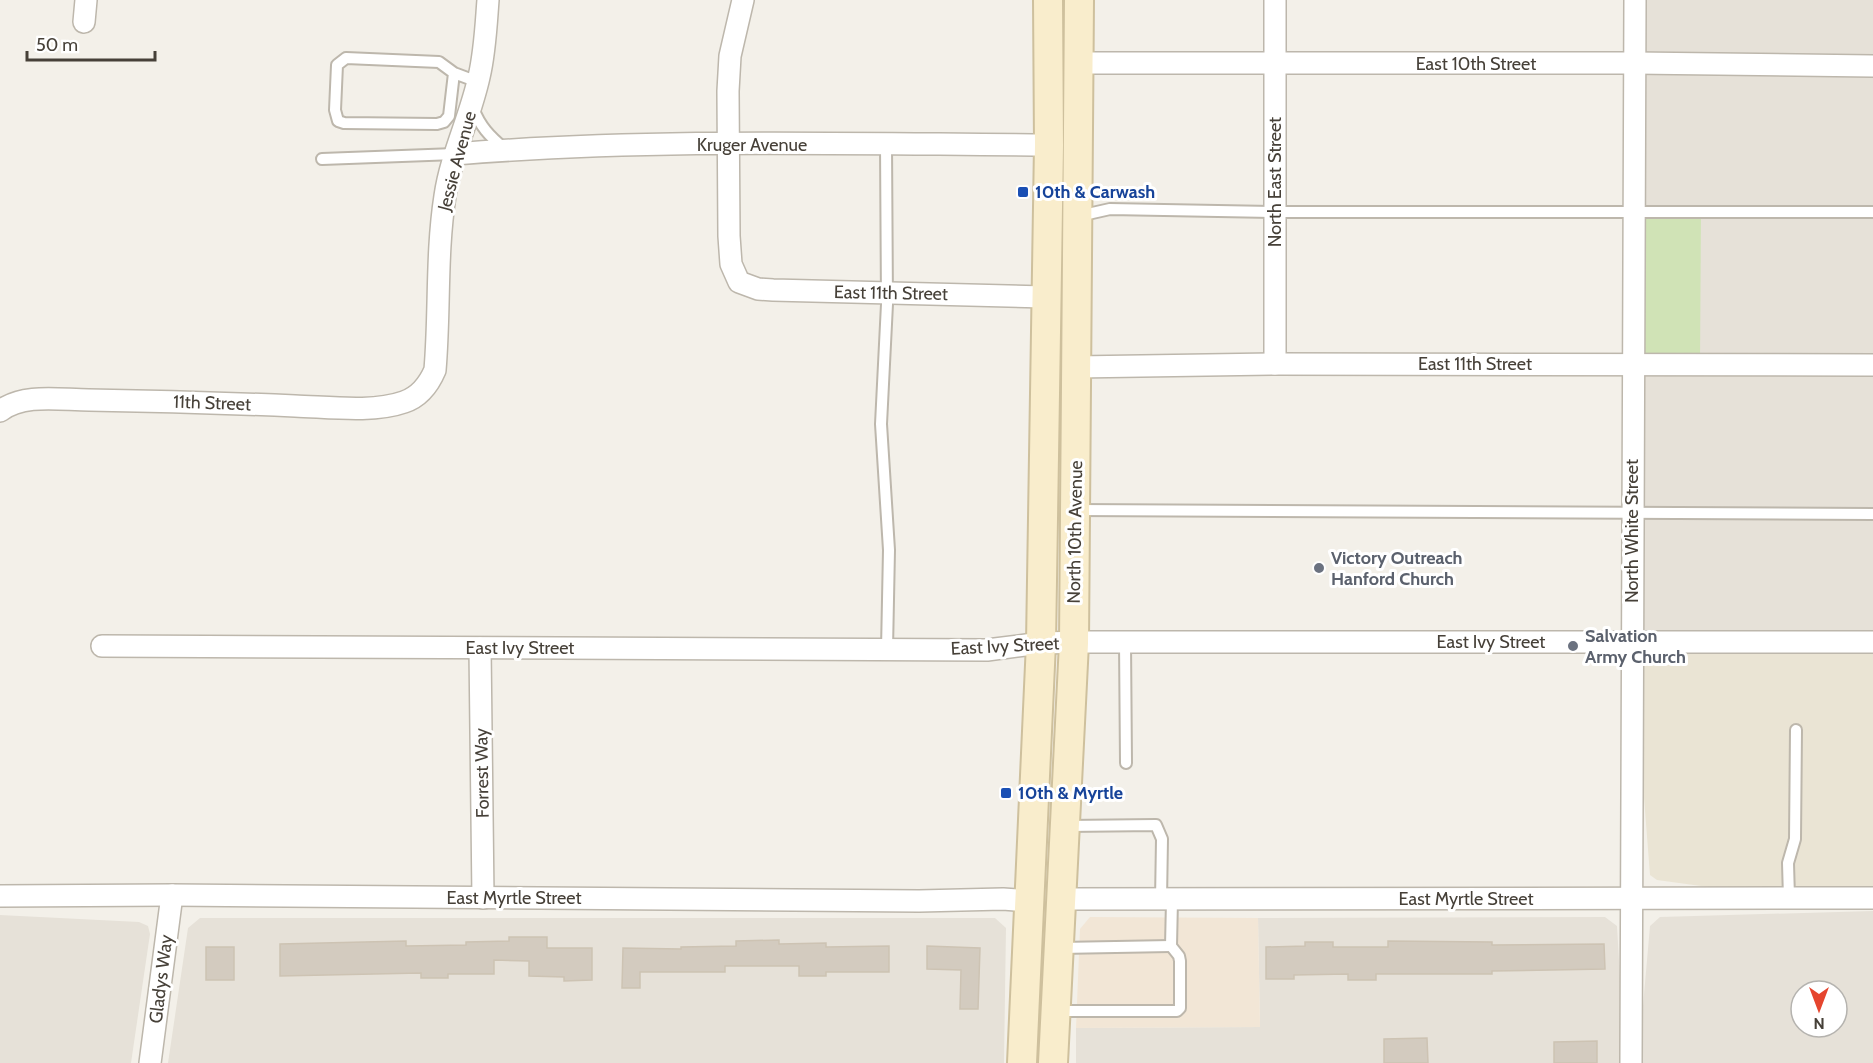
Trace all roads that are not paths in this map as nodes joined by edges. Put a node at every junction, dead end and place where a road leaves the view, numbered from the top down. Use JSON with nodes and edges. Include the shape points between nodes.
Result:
{"nodes":[{"id":1,"x":86,"y":0,"type":"edge"},
{"id":2,"x":488,"y":0,"type":"edge"},
{"id":3,"x":743,"y":0,"type":"edge"},
{"id":4,"x":1048,"y":0,"type":"edge"},
{"id":5,"x":1062,"y":0,"type":"edge"},
{"id":6,"x":1079,"y":0,"type":"edge"},
{"id":7,"x":1275,"y":0,"type":"edge"},
{"id":8,"x":1635,"y":0,"type":"edge"},
{"id":9,"x":84,"y":22,"type":"dead end"},
{"id":10,"x":1079,"y":63,"type":"junction"},
{"id":11,"x":1634,"y":63,"type":"junction"},
{"id":12,"x":1275,"y":64,"type":"junction"},
{"id":13,"x":1873,"y":66,"type":"edge"},
{"id":14,"x":454,"y":73,"type":"junction"},
{"id":15,"x":478,"y":82,"type":"junction"},
{"id":16,"x":472,"y":104,"type":"junction"},
{"id":17,"x":730,"y":144,"type":"junction"},
{"id":18,"x":886,"y":144,"type":"junction"},
{"id":19,"x":1049,"y":145,"type":"junction"},
{"id":20,"x":506,"y":150,"type":"junction"},
{"id":21,"x":455,"y":154,"type":"junction"},
{"id":22,"x":322,"y":159,"type":"dead end"},
{"id":23,"x":1633,"y":211,"type":"junction"},
{"id":24,"x":1275,"y":212,"type":"junction"},
{"id":25,"x":1873,"y":212,"type":"edge"},
{"id":26,"x":1078,"y":216,"type":"junction"},
{"id":27,"x":1077,"y":279,"type":"junction"},
{"id":28,"x":886,"y":293,"type":"junction"},
{"id":29,"x":1046,"y":297,"type":"junction"},
{"id":30,"x":1275,"y":364,"type":"junction"},
{"id":31,"x":1632,"y":364,"type":"junction"},
{"id":32,"x":1873,"y":364,"type":"edge"},
{"id":33,"x":1076,"y":367,"type":"junction"},
{"id":34,"x":422,"y":391,"type":"joint"},
{"id":35,"x":0,"y":411,"type":"edge"},
{"id":36,"x":1075,"y":510,"type":"junction"},
{"id":37,"x":1632,"y":514,"type":"junction"},
{"id":38,"x":1873,"y":514,"type":"edge"},
{"id":39,"x":1125,"y":642,"type":"junction"},
{"id":40,"x":1632,"y":642,"type":"junction"},
{"id":41,"x":1873,"y":642,"type":"edge"},
{"id":42,"x":1041,"y":643,"type":"junction"},
{"id":43,"x":1074,"y":643,"type":"junction"},
{"id":44,"x":102,"y":646,"type":"dead end"},
{"id":45,"x":480,"y":648,"type":"junction"},
{"id":46,"x":887,"y":649,"type":"junction"},
{"id":47,"x":1796,"y":730,"type":"dead end"},
{"id":48,"x":1126,"y":763,"type":"dead end"},
{"id":49,"x":1035,"y":767,"type":"junction"},
{"id":50,"x":1064,"y":826,"type":"junction"},
{"id":51,"x":172,"y":895,"type":"junction"},
{"id":52,"x":0,"y":896,"type":"edge"},
{"id":53,"x":483,"y":898,"type":"junction"},
{"id":54,"x":1789,"y":898,"type":"junction"},
{"id":55,"x":1873,"y":898,"type":"edge"},
{"id":56,"x":1060,"y":899,"type":"junction"},
{"id":57,"x":1633,"y":899,"type":"junction"},
{"id":58,"x":1166,"y":900,"type":"junction"},
{"id":59,"x":1029,"y":901,"type":"junction"},
{"id":60,"x":1171,"y":946,"type":"junction"},
{"id":61,"x":1057,"y":948,"type":"junction"},
{"id":62,"x":1054,"y":1011,"type":"junction"},
{"id":63,"x":150,"y":1063,"type":"edge"},
{"id":64,"x":1022,"y":1063,"type":"edge"},
{"id":65,"x":1051,"y":1063,"type":"edge"},
{"id":66,"x":1631,"y":1063,"type":"edge"}],
"edges":[{"from":1,"to":9,"type":"street"},
{"from":2,"to":15,"type":"street","name":"Jessie Avenue"},
{"from":3,"to":17,"type":"street","via":[[730,56]]},
{"from":4,"to":19,"type":"main road","name":"North 10th Avenue"},
{"from":5,"to":10,"type":"main road","via":[[1064,45],[1070,57]]},
{"from":6,"to":10,"type":"main road","name":"North 10th Avenue"},
{"from":7,"to":12,"type":"street","name":"North East Street"},
{"from":8,"to":11,"type":"street","name":"North White Street"},
{"from":10,"to":12,"type":"street","name":"East 10th Street"},
{"from":10,"to":26,"type":"main road","name":"North 10th Avenue"},
{"from":11,"to":12,"type":"street","name":"East 10th Street"},
{"from":11,"to":13,"type":"street","name":"East 10th Street"},
{"from":11,"to":23,"type":"street","name":"North White Street"},
{"from":12,"to":24,"type":"street","name":"North East Street"},
{"from":14,"to":14,"type":"lane","via":[[439,62],[346,58],[337,65],[338,121],[444,122],[449,116]]},
{"from":14,"to":15,"type":"lane"},
{"from":15,"to":16,"type":"street","name":"Jessie Avenue"},
{"from":16,"to":20,"type":"lane","via":[[479,124]]},
{"from":16,"to":21,"type":"street","name":"Jessie Avenue"},
{"from":17,"to":18,"type":"street","name":"Kruger Avenue"},
{"from":17,"to":20,"type":"street","name":"Kruger Avenue"},
{"from":17,"to":28,"type":"street","name":"East 11th Street","via":[[729,236],[731,264],[739,282],[758,289]]},
{"from":18,"to":19,"type":"street","name":"Kruger Avenue"},
{"from":18,"to":28,"type":"lane"},
{"from":19,"to":27,"type":"main road","via":[[1063,165],[1064,240],[1067,260]]},
{"from":19,"to":29,"type":"main road","name":"North 10th Avenue"},
{"from":20,"to":21,"type":"street","name":"Kruger Avenue"},
{"from":21,"to":22,"type":"lane"},
{"from":21,"to":34,"type":"street","name":"Jessie Avenue","via":[[440,237],[435,370]]},
{"from":23,"to":24,"type":"lane"},
{"from":23,"to":25,"type":"lane"},
{"from":23,"to":31,"type":"street","name":"North White Street"},
{"from":24,"to":26,"type":"lane","via":[[1110,209]]},
{"from":24,"to":30,"type":"street","name":"North East Street"},
{"from":26,"to":27,"type":"main road","name":"North 10th Avenue"},
{"from":27,"to":33,"type":"main road","name":"North 10th Avenue"},
{"from":28,"to":29,"type":"street","name":"East 11th Street"},
{"from":28,"to":46,"type":"lane","via":[[881,424],[889,550]]},
{"from":29,"to":42,"type":"main road","name":"North 10th Avenue"},
{"from":30,"to":31,"type":"street","name":"East 11th Street"},
{"from":30,"to":33,"type":"street","name":"East 11th Street"},
{"from":31,"to":32,"type":"street","name":"East 11th Street"},
{"from":31,"to":37,"type":"street","name":"North White Street"},
{"from":33,"to":36,"type":"main road","name":"North 10th Avenue"},
{"from":34,"to":35,"type":"street","name":"11th Street","via":[[392,406],[36,400],[10,404]]},
{"from":36,"to":37,"type":"lane"},
{"from":36,"to":43,"type":"main road","name":"North 10th Avenue"},
{"from":37,"to":38,"type":"lane"},
{"from":37,"to":40,"type":"street","name":"North White Street"},
{"from":39,"to":40,"type":"street","name":"East Ivy Street"},
{"from":39,"to":43,"type":"street","name":"East Ivy Street"},
{"from":39,"to":48,"type":"lane"},
{"from":40,"to":41,"type":"street","name":"East Ivy Street"},
{"from":40,"to":57,"type":"street","name":"North White Street"},
{"from":42,"to":43,"type":"street","name":"East Ivy Street"},
{"from":42,"to":46,"type":"street","name":"East Ivy Street","via":[[987,650]]},
{"from":42,"to":49,"type":"main road","name":"North 10th Avenue"},
{"from":43,"to":50,"type":"main road","name":"North 10th Avenue"},
{"from":44,"to":45,"type":"street","name":"East Ivy Street"},
{"from":45,"to":46,"type":"street","name":"East Ivy Street"},
{"from":45,"to":53,"type":"street","name":"Forrest Way"},
{"from":47,"to":54,"type":"lane","via":[[1795,839],[1788,863]]},
{"from":49,"to":56,"type":"main road","via":[[1046,811],[1044,878],[1047,888]]},
{"from":49,"to":59,"type":"main road","name":"North 10th Avenue"},
{"from":50,"to":56,"type":"main road","name":"North 10th Avenue"},
{"from":50,"to":58,"type":"lane","via":[[1156,825],[1162,839]]},
{"from":51,"to":52,"type":"street","name":"East Myrtle Street"},
{"from":51,"to":53,"type":"street","name":"East Myrtle Street"},
{"from":51,"to":63,"type":"street","name":"Gladys Way"},
{"from":53,"to":59,"type":"street","name":"East Myrtle Street"},
{"from":54,"to":55,"type":"street","name":"East Myrtle Street"},
{"from":54,"to":57,"type":"street","name":"East Myrtle Street"},
{"from":56,"to":58,"type":"street","name":"East Myrtle Street"},
{"from":56,"to":61,"type":"main road","name":"North 10th Avenue"},
{"from":57,"to":58,"type":"street","name":"East Myrtle Street"},
{"from":57,"to":66,"type":"street","name":"North White Street"},
{"from":58,"to":60,"type":"lane"},
{"from":59,"to":64,"type":"main road","name":"North 10th Avenue"},
{"from":59,"to":65,"type":"main road","via":[[1039,908],[1041,917],[1038,1013]]},
{"from":60,"to":61,"type":"lane"},
{"from":60,"to":62,"type":"lane","via":[[1180,961],[1177,1011]]},
{"from":61,"to":62,"type":"main road","name":"North 10th Avenue"},
{"from":62,"to":65,"type":"main road","name":"North 10th Avenue"}]}
